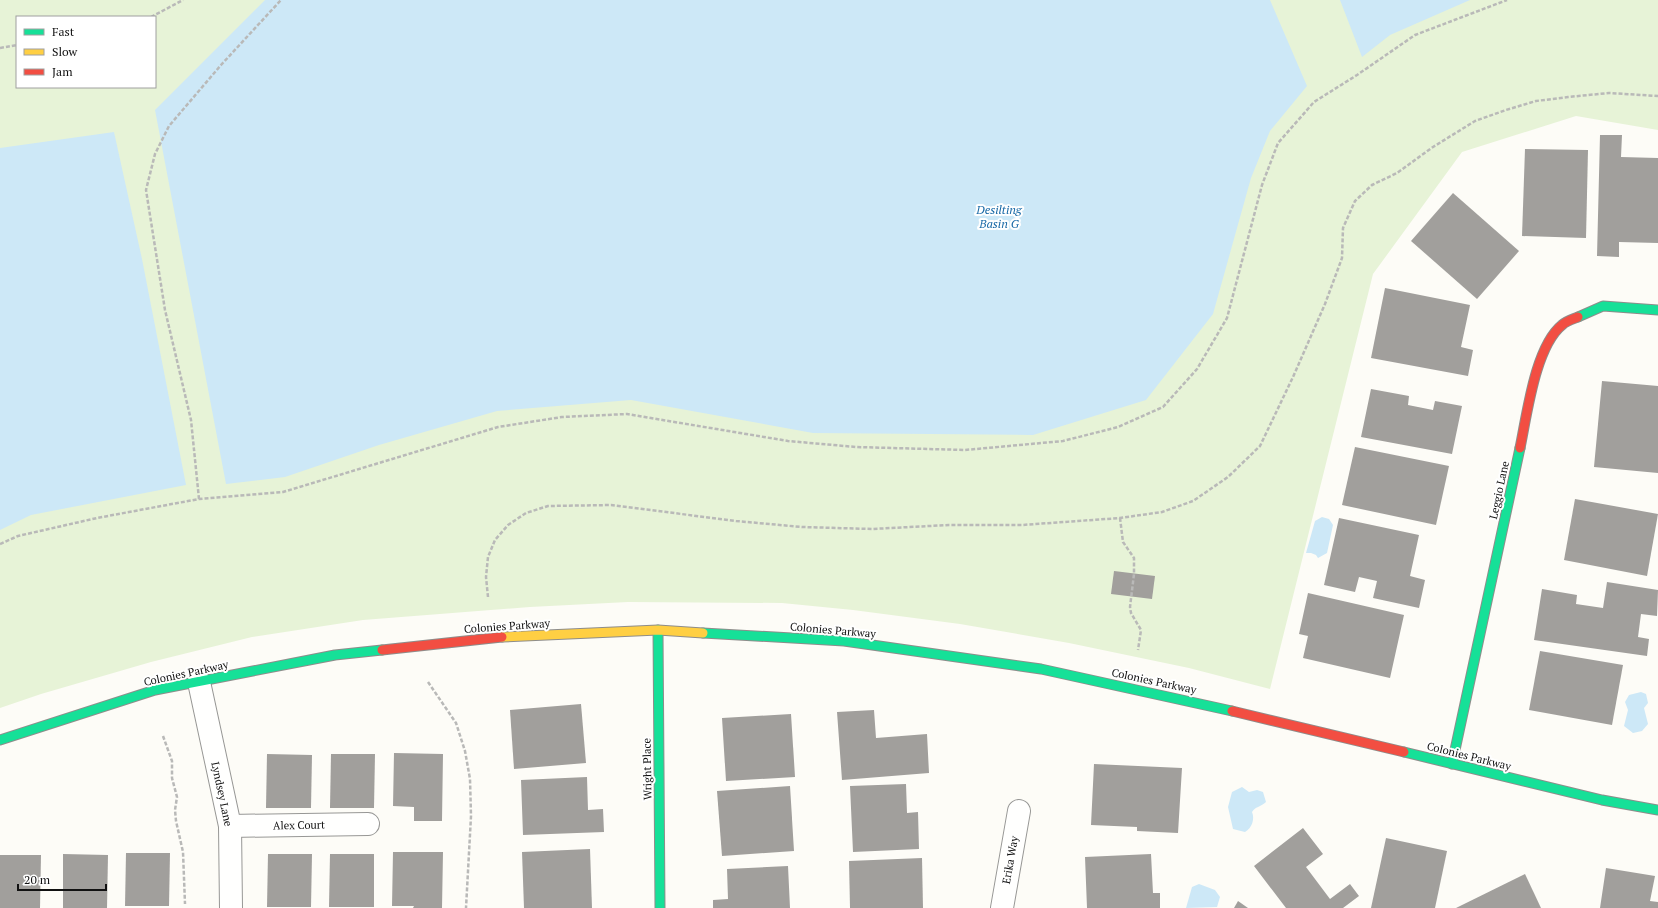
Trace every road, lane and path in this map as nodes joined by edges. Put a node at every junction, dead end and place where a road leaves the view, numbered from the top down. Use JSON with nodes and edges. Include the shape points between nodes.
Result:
{"nodes":[{"id":1,"x":183,"y":0,"type":"edge"},
{"id":2,"x":281,"y":0,"type":"edge"},
{"id":3,"x":1507,"y":0,"type":"edge"},
{"id":4,"x":153,"y":16,"type":"edge"},
{"id":5,"x":16,"y":45,"type":"edge"},
{"id":6,"x":0,"y":48,"type":"edge"},
{"id":7,"x":1658,"y":96,"type":"edge"},
{"id":8,"x":1658,"y":310,"type":"edge"},
{"id":9,"x":200,"y":499,"type":"junction"},
{"id":10,"x":1120,"y":518,"type":"junction"},
{"id":11,"x":0,"y":544,"type":"edge"},
{"id":12,"x":488,"y":597,"type":"dead end"},
{"id":13,"x":658,"y":630,"type":"junction"},
{"id":14,"x":1138,"y":650,"type":"dead end"},
{"id":15,"x":199,"y":682,"type":"junction"},
{"id":16,"x":428,"y":682,"type":"dead end"},
{"id":17,"x":163,"y":736,"type":"dead end"},
{"id":18,"x":0,"y":740,"type":"edge"},
{"id":19,"x":1452,"y":764,"type":"junction"},
{"id":20,"x":1658,"y":810,"type":"edge"},
{"id":21,"x":1019,"y":811,"type":"dead end"},
{"id":22,"x":368,"y":824,"type":"dead end"},
{"id":23,"x":230,"y":826,"type":"junction"},
{"id":24,"x":185,"y":904,"type":"dead end"},
{"id":25,"x":230,"y":908,"type":"edge"},
{"id":26,"x":466,"y":908,"type":"edge"},
{"id":27,"x":660,"y":908,"type":"edge"},
{"id":28,"x":1002,"y":908,"type":"edge"}],
"edges":[{"from":1,"to":4,"type":"path"},
{"from":2,"to":9,"type":"path","via":[[169,126],[155,154],[146,190],[165,310],[191,420]]},
{"from":3,"to":9,"type":"path","via":[[1415,35],[1314,102],[1278,143],[1262,185],[1227,318],[1197,370],[1163,407],[1118,427],[1063,441],[965,450],[856,447],[788,441],[627,414],[562,418],[498,427],[283,492]]},
{"from":5,"to":6,"type":"path"},
{"from":7,"to":10,"type":"path","via":[[1609,93],[1536,101],[1475,121],[1397,173],[1372,185],[1354,201],[1343,228],[1342,258],[1325,304],[1260,446],[1228,477],[1192,501],[1162,512]]},
{"from":8,"to":19,"type":"street","name":"Leggio Lane","via":[[1603,306],[1562,324],[1548,341],[1535,377]]},
{"from":9,"to":11,"type":"path","via":[[18,536]]},
{"from":10,"to":12,"type":"path","via":[[1022,525],[810,528],[611,505],[548,506],[526,514],[508,525],[495,540],[488,557]]},
{"from":10,"to":14,"type":"path","via":[[1123,542],[1134,558],[1130,607],[1141,630]]},
{"from":13,"to":15,"type":"street","name":"Colonies Parkway","via":[[489,638],[335,655]]},
{"from":13,"to":19,"type":"street","name":"Colonies Parkway","via":[[844,641],[1041,669],[1187,700]]},
{"from":13,"to":27,"type":"street","name":"Wright Place"},
{"from":15,"to":18,"type":"street","name":"Colonies Parkway","via":[[155,690]]},
{"from":15,"to":23,"type":"street","name":"Lyndsey Lane"},
{"from":16,"to":26,"type":"path","via":[[456,723],[470,779],[472,816]]},
{"from":17,"to":24,"type":"path","via":[[172,761],[172,778],[177,796],[175,810],[183,852]]},
{"from":19,"to":20,"type":"street","name":"Colonies Parkway","via":[[1602,800]]},
{"from":21,"to":28,"type":"street","name":"Erika Way"},
{"from":22,"to":23,"type":"street","name":"Alex Court"},
{"from":23,"to":25,"type":"street","name":"Lyndsey Lane"}]}
